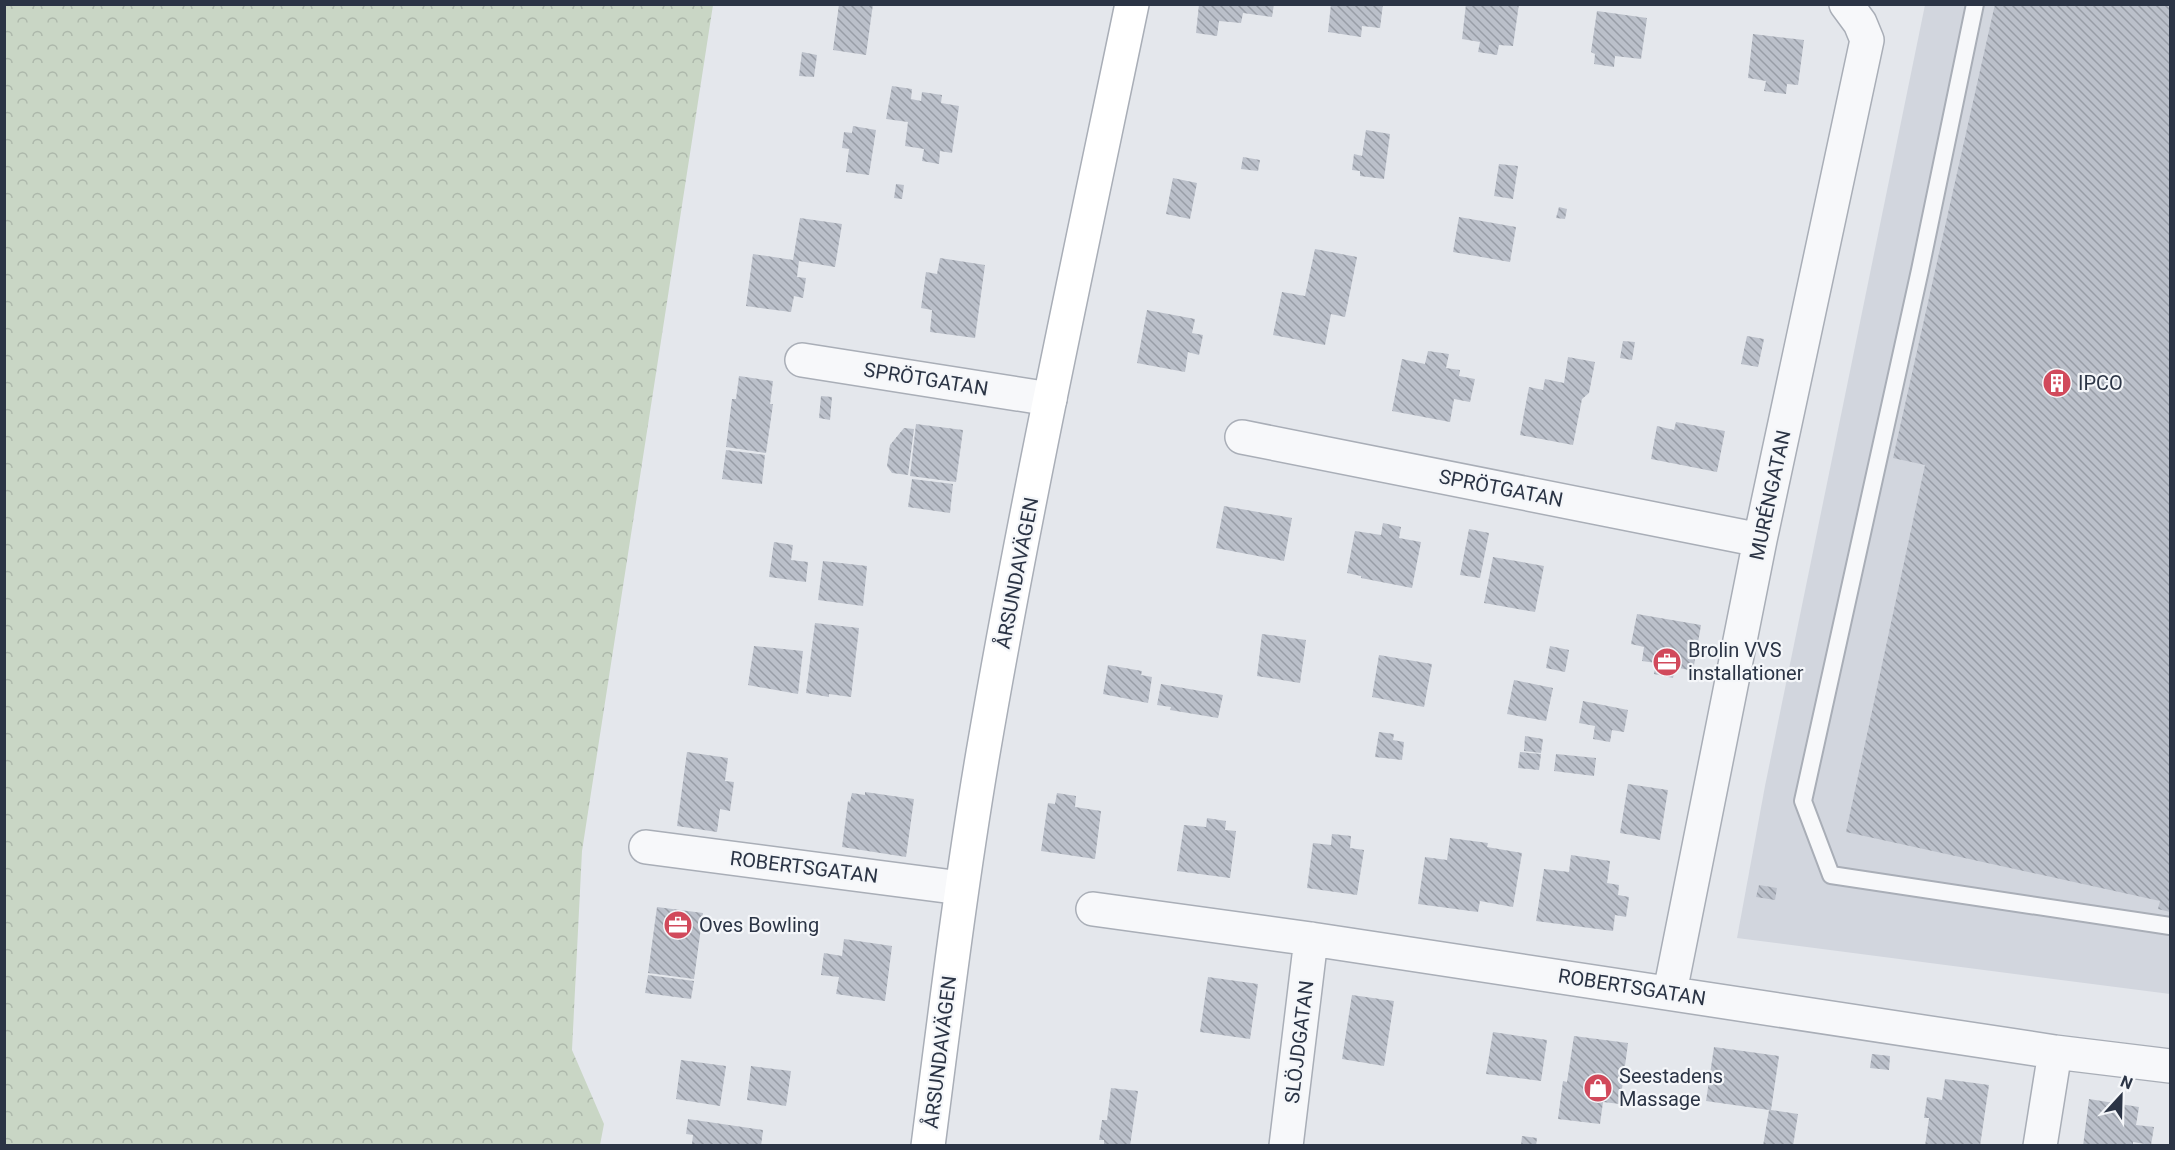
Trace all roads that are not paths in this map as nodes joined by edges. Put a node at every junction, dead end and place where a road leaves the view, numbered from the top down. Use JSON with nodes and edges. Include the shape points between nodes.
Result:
{"nodes":[{"id":1,"x":1132,"y":4,"type":"edge"},
{"id":2,"x":1846,"y":4,"type":"edge"},
{"id":3,"x":1975,"y":4,"type":"edge"},
{"id":4,"x":801,"y":360,"type":"dead end"},
{"id":5,"x":1050,"y":399,"type":"junction"},
{"id":6,"x":1242,"y":437,"type":"dead end"},
{"id":7,"x":1760,"y":540,"type":"junction"},
{"id":8,"x":646,"y":847,"type":"dead end"},
{"id":9,"x":961,"y":888,"type":"junction"},
{"id":10,"x":1093,"y":909,"type":"dead end"},
{"id":11,"x":2170,"y":926,"type":"edge"},
{"id":12,"x":1311,"y":939,"type":"junction"},
{"id":13,"x":1670,"y":993,"type":"junction"},
{"id":14,"x":2055,"y":1052,"type":"junction"},
{"id":15,"x":2170,"y":1066,"type":"edge"},
{"id":16,"x":928,"y":1146,"type":"edge"},
{"id":17,"x":1286,"y":1146,"type":"edge"},
{"id":18,"x":2040,"y":1146,"type":"edge"}],
"edges":[{"from":1,"to":5,"type":"main road","name":"ÅRSUNDAVÄGEN"},
{"from":2,"to":7,"type":"street","name":"MURÉNGATAN","via":[[1867,40]]},
{"from":3,"to":11,"type":"lane","via":[[1803,801],[1831,875]]},
{"from":4,"to":5,"type":"street","name":"SPRÖTGATAN"},
{"from":5,"to":9,"type":"main road","name":"ÅRSUNDAVÄGEN"},
{"from":6,"to":7,"type":"street","name":"SPRÖTGATAN"},
{"from":7,"to":13,"type":"street","name":"MURÉNGATAN"},
{"from":8,"to":9,"type":"street","name":"ROBERTSGATAN"},
{"from":9,"to":16,"type":"main road","name":"ÅRSUNDAVÄGEN"},
{"from":10,"to":12,"type":"street","name":"ROBERTSGATAN"},
{"from":12,"to":13,"type":"street","name":"ROBERTSGATAN"},
{"from":12,"to":17,"type":"street","name":"SLÖJDGATAN"},
{"from":13,"to":14,"type":"street","name":"ROBERTSGATAN"},
{"from":14,"to":15,"type":"street","name":"ROBERTSGATAN"},
{"from":14,"to":18,"type":"street"}]}
